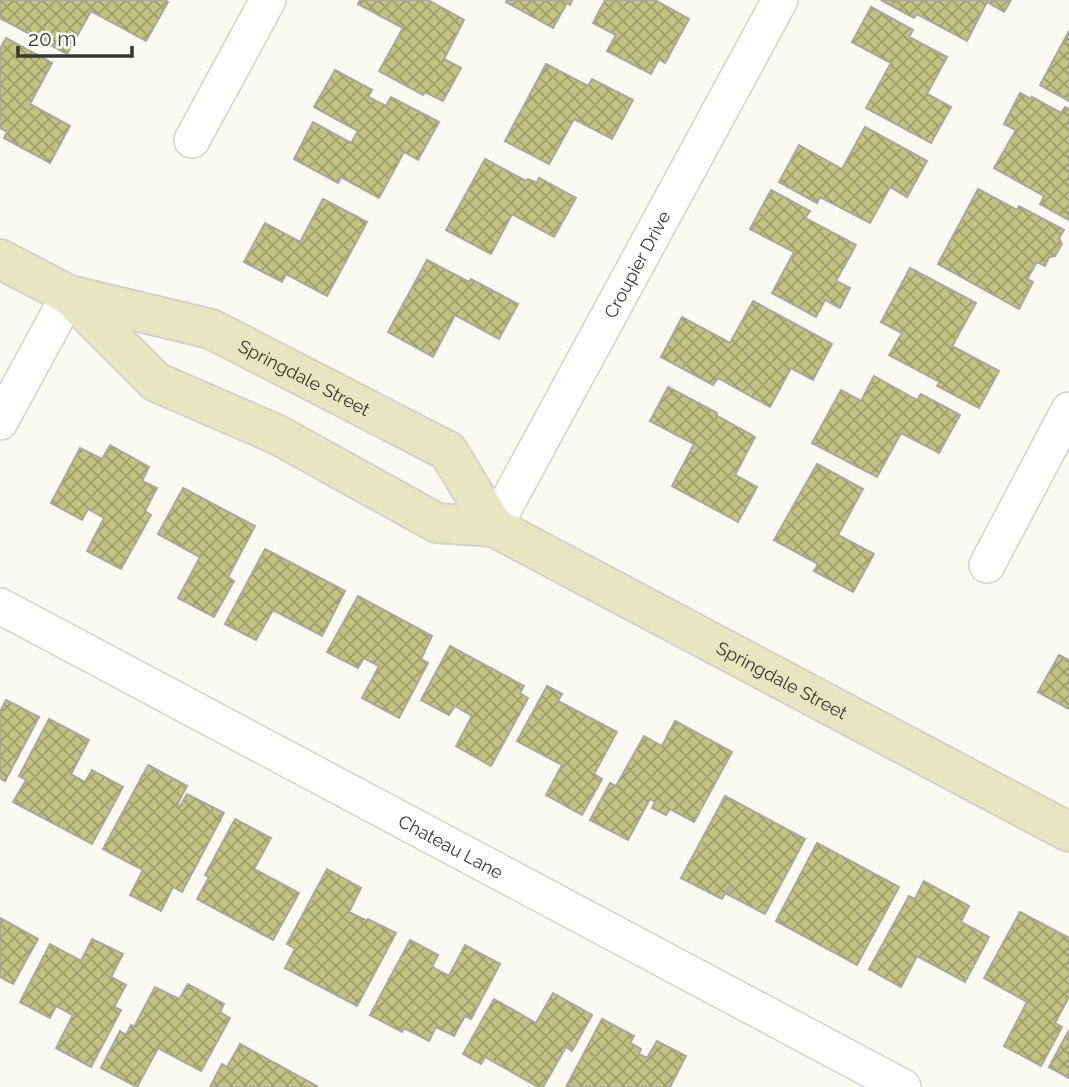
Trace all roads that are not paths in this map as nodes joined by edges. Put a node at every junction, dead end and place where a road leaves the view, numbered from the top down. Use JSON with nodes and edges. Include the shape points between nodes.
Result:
{"nodes":[{"id":1,"x":268,"y":0,"type":"edge"},
{"id":2,"x":780,"y":0,"type":"edge"},
{"id":3,"x":192,"y":139,"type":"dead end"},
{"id":4,"x":0,"y":259,"type":"edge"},
{"id":5,"x":69,"y":295,"type":"junction"},
{"id":6,"x":1069,"y":410,"type":"edge"},
{"id":7,"x":0,"y":422,"type":"edge"},
{"id":8,"x":494,"y":527,"type":"junction"},
{"id":9,"x":986,"y":565,"type":"dead end"},
{"id":10,"x":0,"y":606,"type":"edge"},
{"id":11,"x":1069,"y":832,"type":"edge"},
{"id":12,"x":903,"y":1087,"type":"edge"}],
"edges":[{"from":1,"to":3,"type":"street"},
{"from":2,"to":8,"type":"street","name":"Croupier Drive"},
{"from":4,"to":5,"type":"main road","name":"Springdale Street"},
{"from":5,"to":7,"type":"street"},
{"from":5,"to":8,"type":"main road","name":"Springdale Street","via":[[156,382],[278,435],[437,523]]},
{"from":5,"to":8,"type":"main road","name":"Springdale Street","via":[[211,329],[448,451]]},
{"from":6,"to":9,"type":"street"},
{"from":8,"to":11,"type":"main road","name":"Springdale Street"},
{"from":10,"to":12,"type":"street","name":"Chateau Lane"}]}
